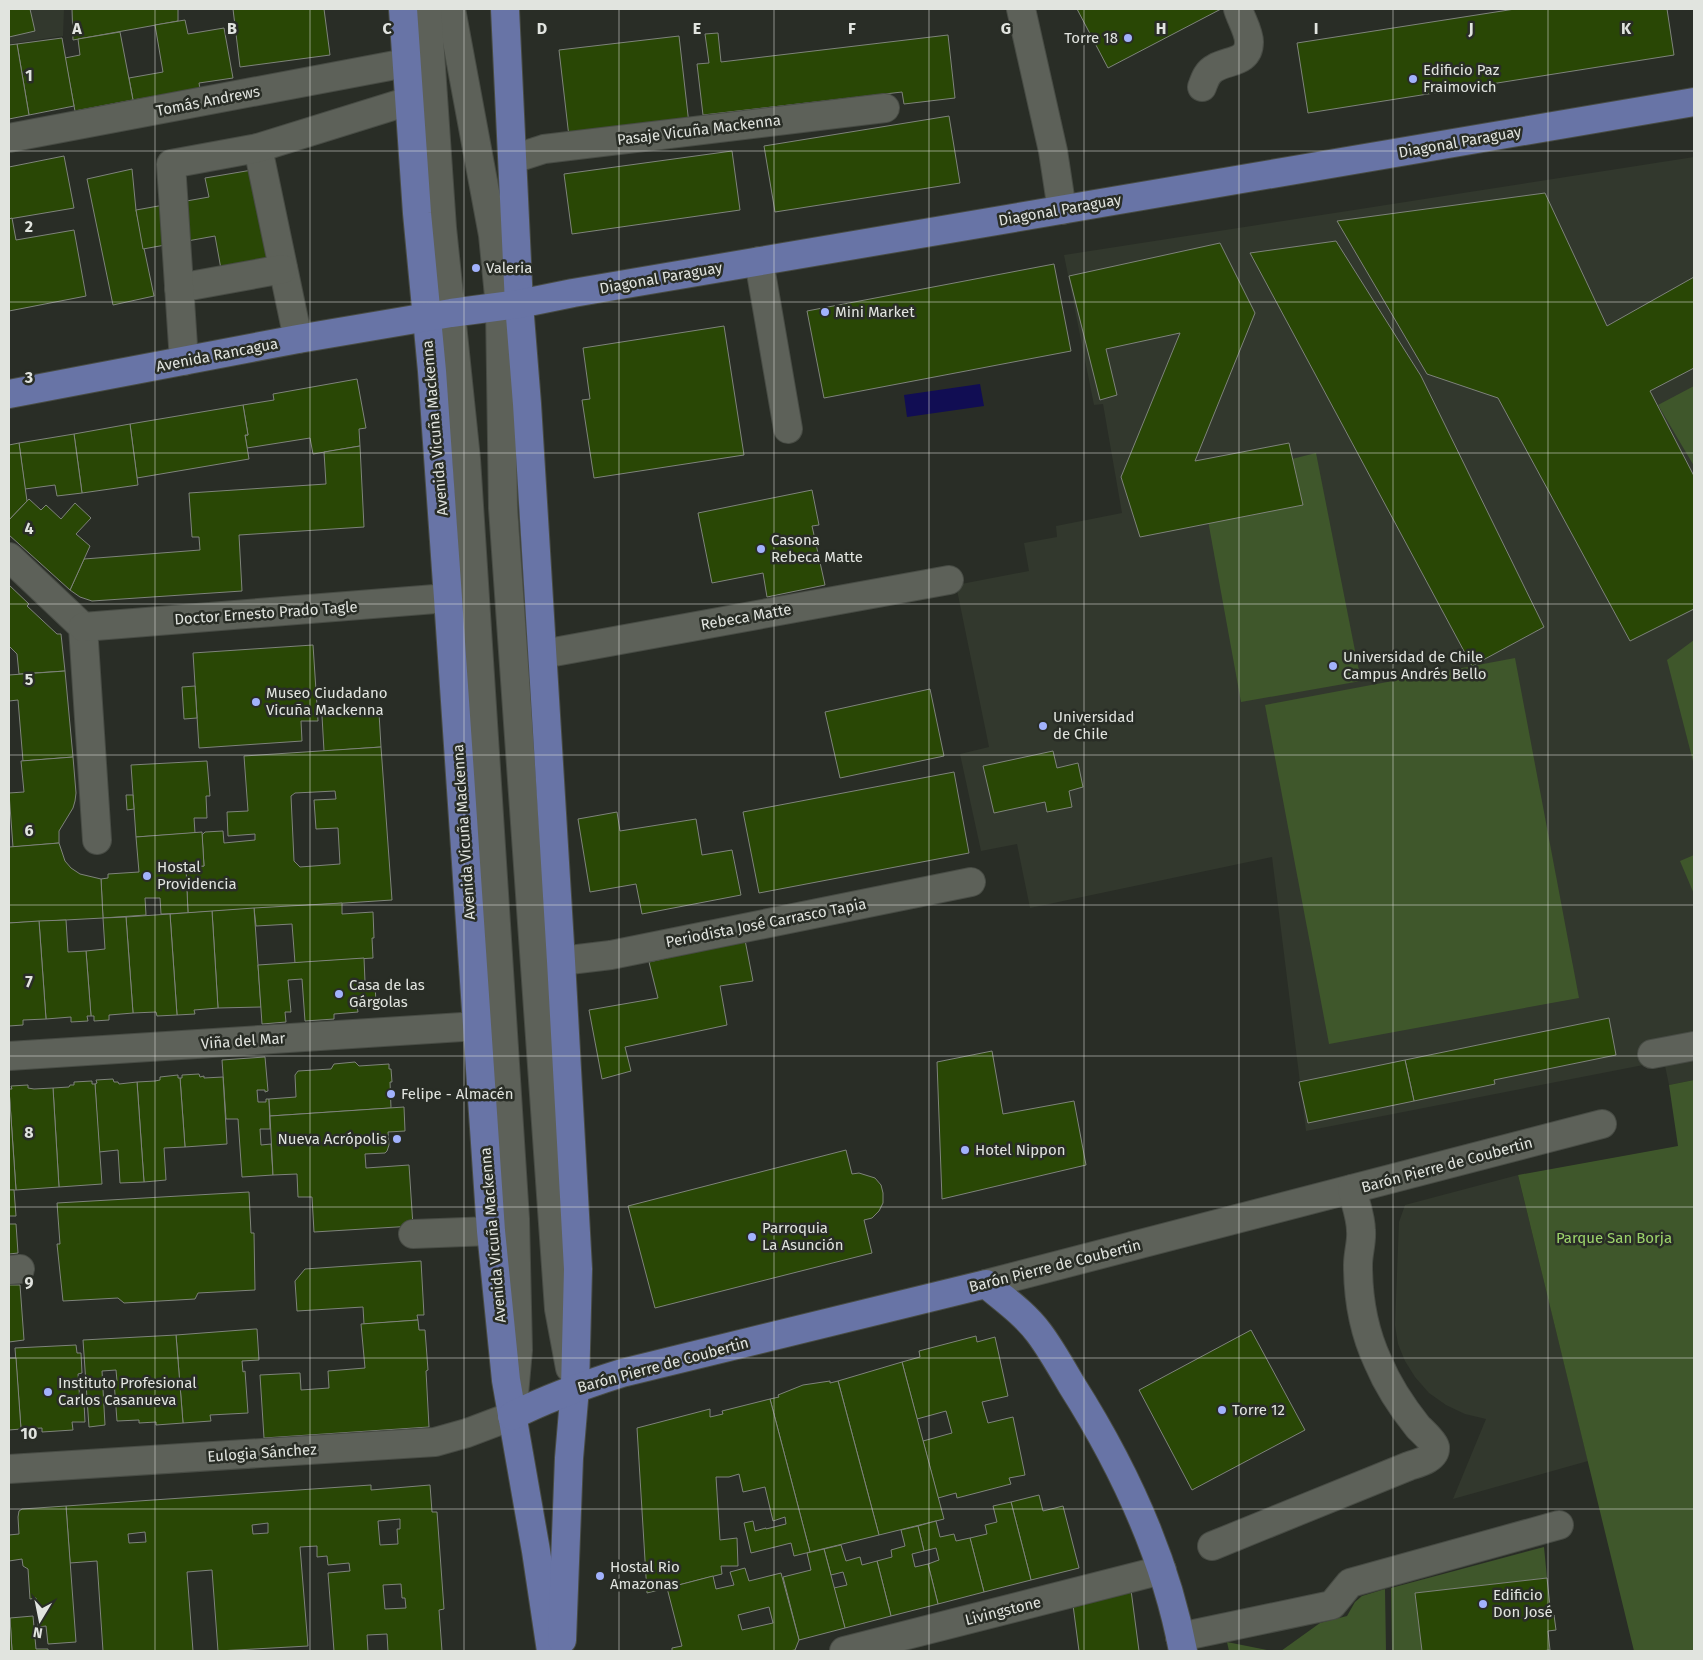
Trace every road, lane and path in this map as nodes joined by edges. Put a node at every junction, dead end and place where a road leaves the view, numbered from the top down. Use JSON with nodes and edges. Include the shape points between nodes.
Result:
{"nodes":[{"id":1,"x":403,"y":9,"type":"edge"},
{"id":2,"x":427,"y":9,"type":"edge"},
{"id":3,"x":451,"y":9,"type":"edge"},
{"id":4,"x":506,"y":9,"type":"edge"},
{"id":5,"x":1021,"y":9,"type":"edge"},
{"id":6,"x":1238,"y":9,"type":"edge"},
{"id":7,"x":406,"y":64,"type":"junction"},
{"id":8,"x":1202,"y":87,"type":"dead end"},
{"id":9,"x":409,"y":101,"type":"junction"},
{"id":10,"x":1694,"y":102,"type":"edge"},
{"id":11,"x":886,"y":108,"type":"dead end"},
{"id":12,"x":9,"y":138,"type":"edge"},
{"id":13,"x":258,"y":148,"type":"junction"},
{"id":14,"x":513,"y":159,"type":"junction"},
{"id":15,"x":1062,"y":210,"type":"junction"},
{"id":16,"x":759,"y":261,"type":"junction"},
{"id":17,"x":283,"y":269,"type":"junction"},
{"id":18,"x":179,"y":288,"type":"junction"},
{"id":19,"x":510,"y":305,"type":"junction"},
{"id":20,"x":438,"y":315,"type":"junction"},
{"id":21,"x":298,"y":340,"type":"junction"},
{"id":22,"x":184,"y":361,"type":"junction"},
{"id":23,"x":9,"y":394,"type":"edge"},
{"id":24,"x":788,"y":429,"type":"dead end"},
{"id":25,"x":9,"y":557,"type":"edge"},
{"id":26,"x":949,"y":580,"type":"dead end"},
{"id":27,"x":448,"y":598,"type":"junction"},
{"id":28,"x":83,"y":627,"type":"junction"},
{"id":29,"x":543,"y":654,"type":"junction"},
{"id":30,"x":97,"y":840,"type":"dead end"},
{"id":31,"x":971,"y":882,"type":"dead end"},
{"id":32,"x":562,"y":961,"type":"junction"},
{"id":33,"x":478,"y":1026,"type":"junction"},
{"id":34,"x":1694,"y":1046,"type":"edge"},
{"id":35,"x":1652,"y":1054,"type":"dead end"},
{"id":36,"x":9,"y":1056,"type":"edge"},
{"id":37,"x":1602,"y":1124,"type":"dead end"},
{"id":38,"x":1352,"y":1190,"type":"junction"},
{"id":39,"x":491,"y":1231,"type":"junction"},
{"id":40,"x":413,"y":1234,"type":"dead end"},
{"id":41,"x":986,"y":1284,"type":"junction"},
{"id":42,"x":575,"y":1388,"type":"junction"},
{"id":43,"x":512,"y":1416,"type":"junction"},
{"id":44,"x":9,"y":1469,"type":"edge"},
{"id":45,"x":1559,"y":1525,"type":"dead end"},
{"id":46,"x":1212,"y":1546,"type":"dead end"},
{"id":47,"x":1162,"y":1570,"type":"junction"},
{"id":48,"x":1182,"y":1644,"type":"edge"},
{"id":49,"x":551,"y":1651,"type":"edge"},
{"id":50,"x":562,"y":1651,"type":"edge"},
{"id":51,"x":844,"y":1651,"type":"edge"}],
"edges":[{"from":1,"to":7,"type":"main road","name":"Avenida Vicuña Mackenna"},
{"from":2,"to":20,"type":"street","via":[[442,228]]},
{"from":3,"to":19,"type":"street","via":[[493,235]]},
{"from":4,"to":14,"type":"main road"},
{"from":5,"to":15,"type":"street","via":[[1053,151]]},
{"from":6,"to":8,"type":"street","via":[[1249,41],[1248,52],[1206,74]]},
{"from":7,"to":9,"type":"main road","name":"Avenida Vicuña Mackenna"},
{"from":7,"to":12,"type":"street","name":"Tomás Andrews"},
{"from":9,"to":13,"type":"street"},
{"from":9,"to":20,"type":"main road","name":"Avenida Vicuña Mackenna"},
{"from":10,"to":15,"type":"main road","name":"Diagonal Paraguay"},
{"from":11,"to":14,"type":"street","name":"Pasaje Vicuña Mackenna","via":[[544,149]]},
{"from":13,"to":17,"type":"street"},
{"from":13,"to":18,"type":"street","via":[[171,164]]},
{"from":14,"to":19,"type":"main road"},
{"from":15,"to":16,"type":"main road","name":"Diagonal Paraguay"},
{"from":16,"to":19,"type":"main road","name":"Diagonal Paraguay"},
{"from":16,"to":24,"type":"street"},
{"from":17,"to":18,"type":"street"},
{"from":17,"to":21,"type":"street"},
{"from":18,"to":22,"type":"street"},
{"from":19,"to":20,"type":"main road","name":"Diagonal Paraguay"},
{"from":19,"to":29,"type":"main road","via":[[527,404]]},
{"from":19,"to":42,"type":"street","via":[[503,508],[559,1309]]},
{"from":20,"to":21,"type":"main road","name":"Avenida Rancagua"},
{"from":20,"to":27,"type":"main road","name":"Avenida Vicuña Mackenna"},
{"from":20,"to":43,"type":"street","via":[[466,459],[516,1219],[518,1350]]},
{"from":21,"to":22,"type":"main road","name":"Avenida Rancagua"},
{"from":22,"to":23,"type":"main road","name":"Avenida Rancagua"},
{"from":25,"to":28,"type":"street"},
{"from":26,"to":29,"type":"street","name":"Rebeca Matte"},
{"from":27,"to":28,"type":"street","name":"Doctor Ernesto Prado Tagle"},
{"from":27,"to":33,"type":"main road","name":"Avenida Vicuña Mackenna"},
{"from":28,"to":30,"type":"street"},
{"from":29,"to":32,"type":"main road"},
{"from":31,"to":32,"type":"street","name":"Periodista José Carrasco Tapia"},
{"from":32,"to":42,"type":"main road","via":[[578,1269]]},
{"from":33,"to":36,"type":"street","name":"Viña del Mar"},
{"from":33,"to":39,"type":"main road","name":"Avenida Vicuña Mackenna"},
{"from":34,"to":35,"type":"street"},
{"from":37,"to":38,"type":"street","name":"Barón Pierre de Coubertin"},
{"from":38,"to":41,"type":"street","name":"Barón Pierre de Coubertin"},
{"from":38,"to":46,"type":"street","via":[[1361,1230],[1360,1298],[1367,1332],[1391,1389],[1433,1442],[1434,1454]]},
{"from":39,"to":40,"type":"street"},
{"from":39,"to":43,"type":"main road","name":"Avenida Vicuña Mackenna"},
{"from":41,"to":42,"type":"main road","name":"Barón Pierre de Coubertin","via":[[622,1373]]},
{"from":41,"to":47,"type":"main road","via":[[1038,1332],[1087,1409],[1137,1503]]},
{"from":42,"to":43,"type":"main road","name":"Barón Pierre de Coubertin"},
{"from":42,"to":50,"type":"main road"},
{"from":43,"to":44,"type":"street","name":"Eulogia Sánchez","via":[[435,1442]]},
{"from":43,"to":49,"type":"main road","name":"Avenida Vicuña Mackenna"},
{"from":45,"to":48,"type":"street","via":[[1350,1583],[1332,1605]]},
{"from":47,"to":48,"type":"main road"},
{"from":47,"to":51,"type":"street","name":"Livingstone"}]}
